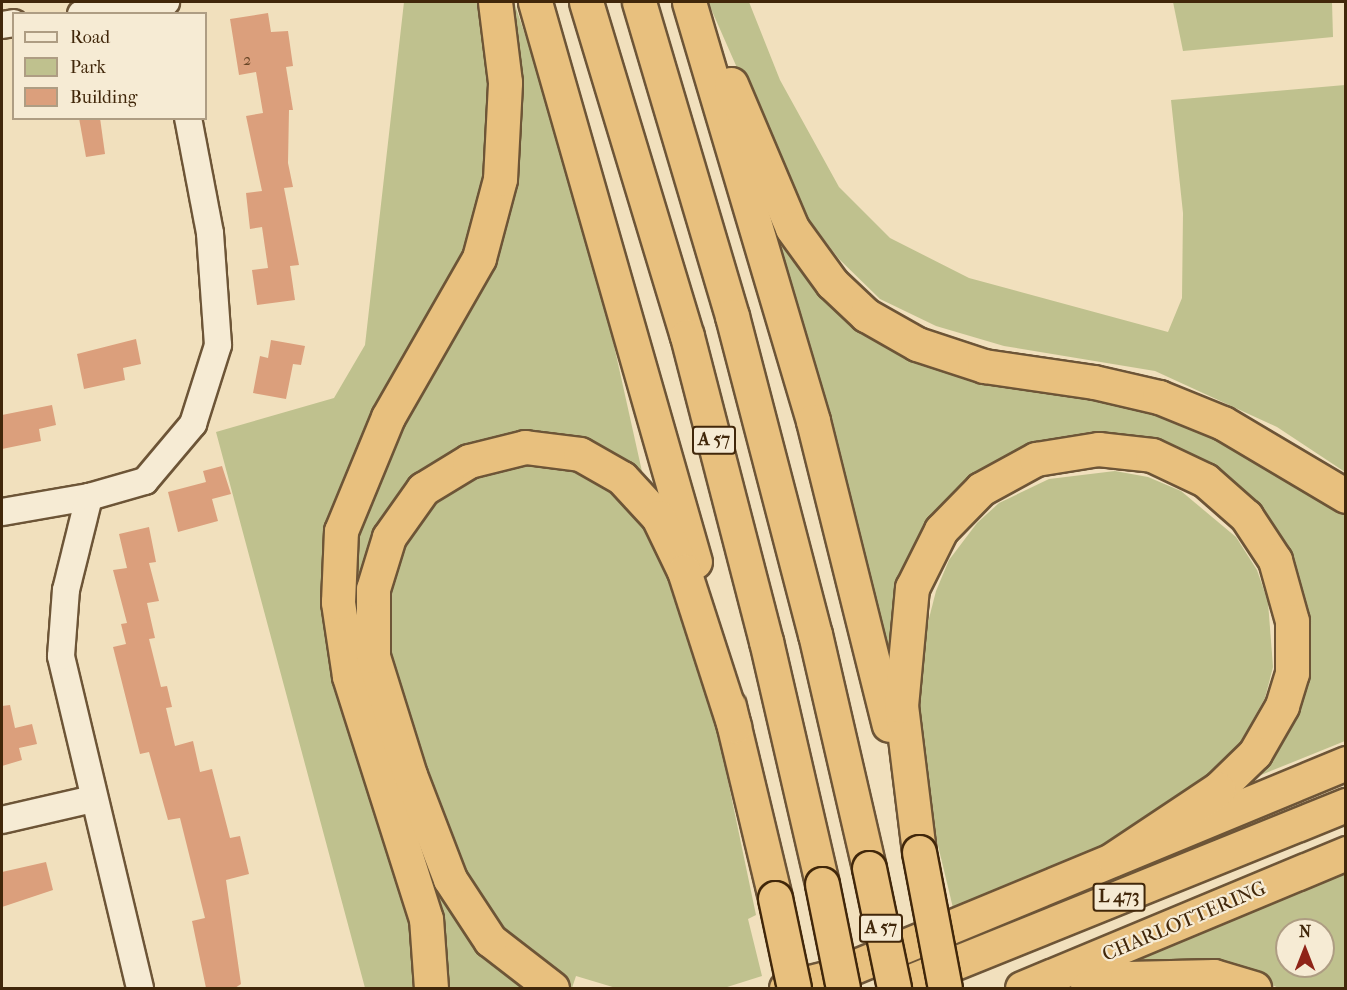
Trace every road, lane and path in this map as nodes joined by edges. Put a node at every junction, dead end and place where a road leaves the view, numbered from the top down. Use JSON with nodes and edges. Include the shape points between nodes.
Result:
{"nodes":[{"id":1,"x":166,"y":2,"type":"edge"},
{"id":2,"x":495,"y":2,"type":"edge"},
{"id":3,"x":535,"y":2,"type":"edge"},
{"id":4,"x":586,"y":2,"type":"edge"},
{"id":5,"x":639,"y":2,"type":"edge"},
{"id":6,"x":689,"y":2,"type":"edge"},
{"id":7,"x":694,"y":2,"type":"edge"},
{"id":8,"x":95,"y":12,"type":"edge"},
{"id":9,"x":188,"y":120,"type":"edge"},
{"id":10,"x":1346,"y":496,"type":"edge"},
{"id":11,"x":89,"y":497,"type":"junction"},
{"id":12,"x":2,"y":512,"type":"edge"},
{"id":13,"x":734,"y":726,"type":"junction"},
{"id":14,"x":1346,"y":763,"type":"edge"},
{"id":15,"x":93,"y":799,"type":"junction"},
{"id":16,"x":1346,"y":805,"type":"edge"},
{"id":17,"x":2,"y":820,"type":"edge"},
{"id":18,"x":919,"y":852,"type":"junction"},
{"id":19,"x":1346,"y":853,"type":"edge"},
{"id":20,"x":1113,"y":860,"type":"junction"},
{"id":21,"x":815,"y":986,"type":"edge"},
{"id":22,"x":140,"y":988,"type":"edge"},
{"id":23,"x":431,"y":988,"type":"edge"},
{"id":24,"x":552,"y":988,"type":"edge"},
{"id":25,"x":786,"y":988,"type":"edge"},
{"id":26,"x":894,"y":988,"type":"edge"},
{"id":27,"x":945,"y":988,"type":"edge"},
{"id":28,"x":1022,"y":988,"type":"edge"},
{"id":29,"x":1088,"y":988,"type":"edge"},
{"id":30,"x":1254,"y":988,"type":"edge"}],
"edges":[{"from":1,"to":8,"type":"street"},
{"from":2,"to":23,"type":"highway","via":[[505,82],[500,179],[479,258],[388,417],[341,531],[338,602],[349,676],[423,908]]},
{"from":3,"to":13,"type":"highway","via":[[677,487]]},
{"from":4,"to":21,"type":"highway","number":"A 57","bridge":true,"via":[[687,336],[766,641],[822,884]]},
{"from":5,"to":26,"type":"highway","number":"A 57","bridge":true,"via":[[732,316],[815,634]]},
{"from":6,"to":18,"type":"highway","via":[[813,421]]},
{"from":7,"to":10,"type":"highway","via":[[792,228],[832,283],[866,315],[917,344],[984,366],[1159,397],[1223,423]]},
{"from":9,"to":11,"type":"street","via":[[210,233],[218,345],[193,424],[145,481]]},
{"from":11,"to":12,"type":"street"},
{"from":11,"to":15,"type":"street","via":[[66,590],[62,656]]},
{"from":13,"to":21,"type":"highway","bridge":true,"via":[[775,898]]},
{"from":13,"to":24,"type":"highway","via":[[684,571],[658,517],[622,478],[580,454],[525,447],[469,461],[423,489],[389,537],[373,589],[373,656],[410,775],[450,879],[490,940]]},
{"from":14,"to":20,"type":"highway"},
{"from":15,"to":17,"type":"street"},
{"from":15,"to":22,"type":"street"},
{"from":16,"to":26,"type":"highway","number":"L 473"},
{"from":18,"to":20,"type":"highway","via":[[901,706],[912,588],[941,530],[981,489],[1036,459],[1098,449],[1152,455],[1205,480],[1246,516],[1275,560],[1292,621],[1292,673],[1282,706],[1255,753],[1218,789]]},
{"from":18,"to":27,"type":"highway","bridge":true},
{"from":19,"to":28,"type":"highway","name":"CHARLOTTERING","number":"L 473"},
{"from":20,"to":21,"type":"highway"},
{"from":21,"to":25,"type":"highway"},
{"from":29,"to":30,"type":"highway","via":[[1127,978],[1214,976]]}]}
